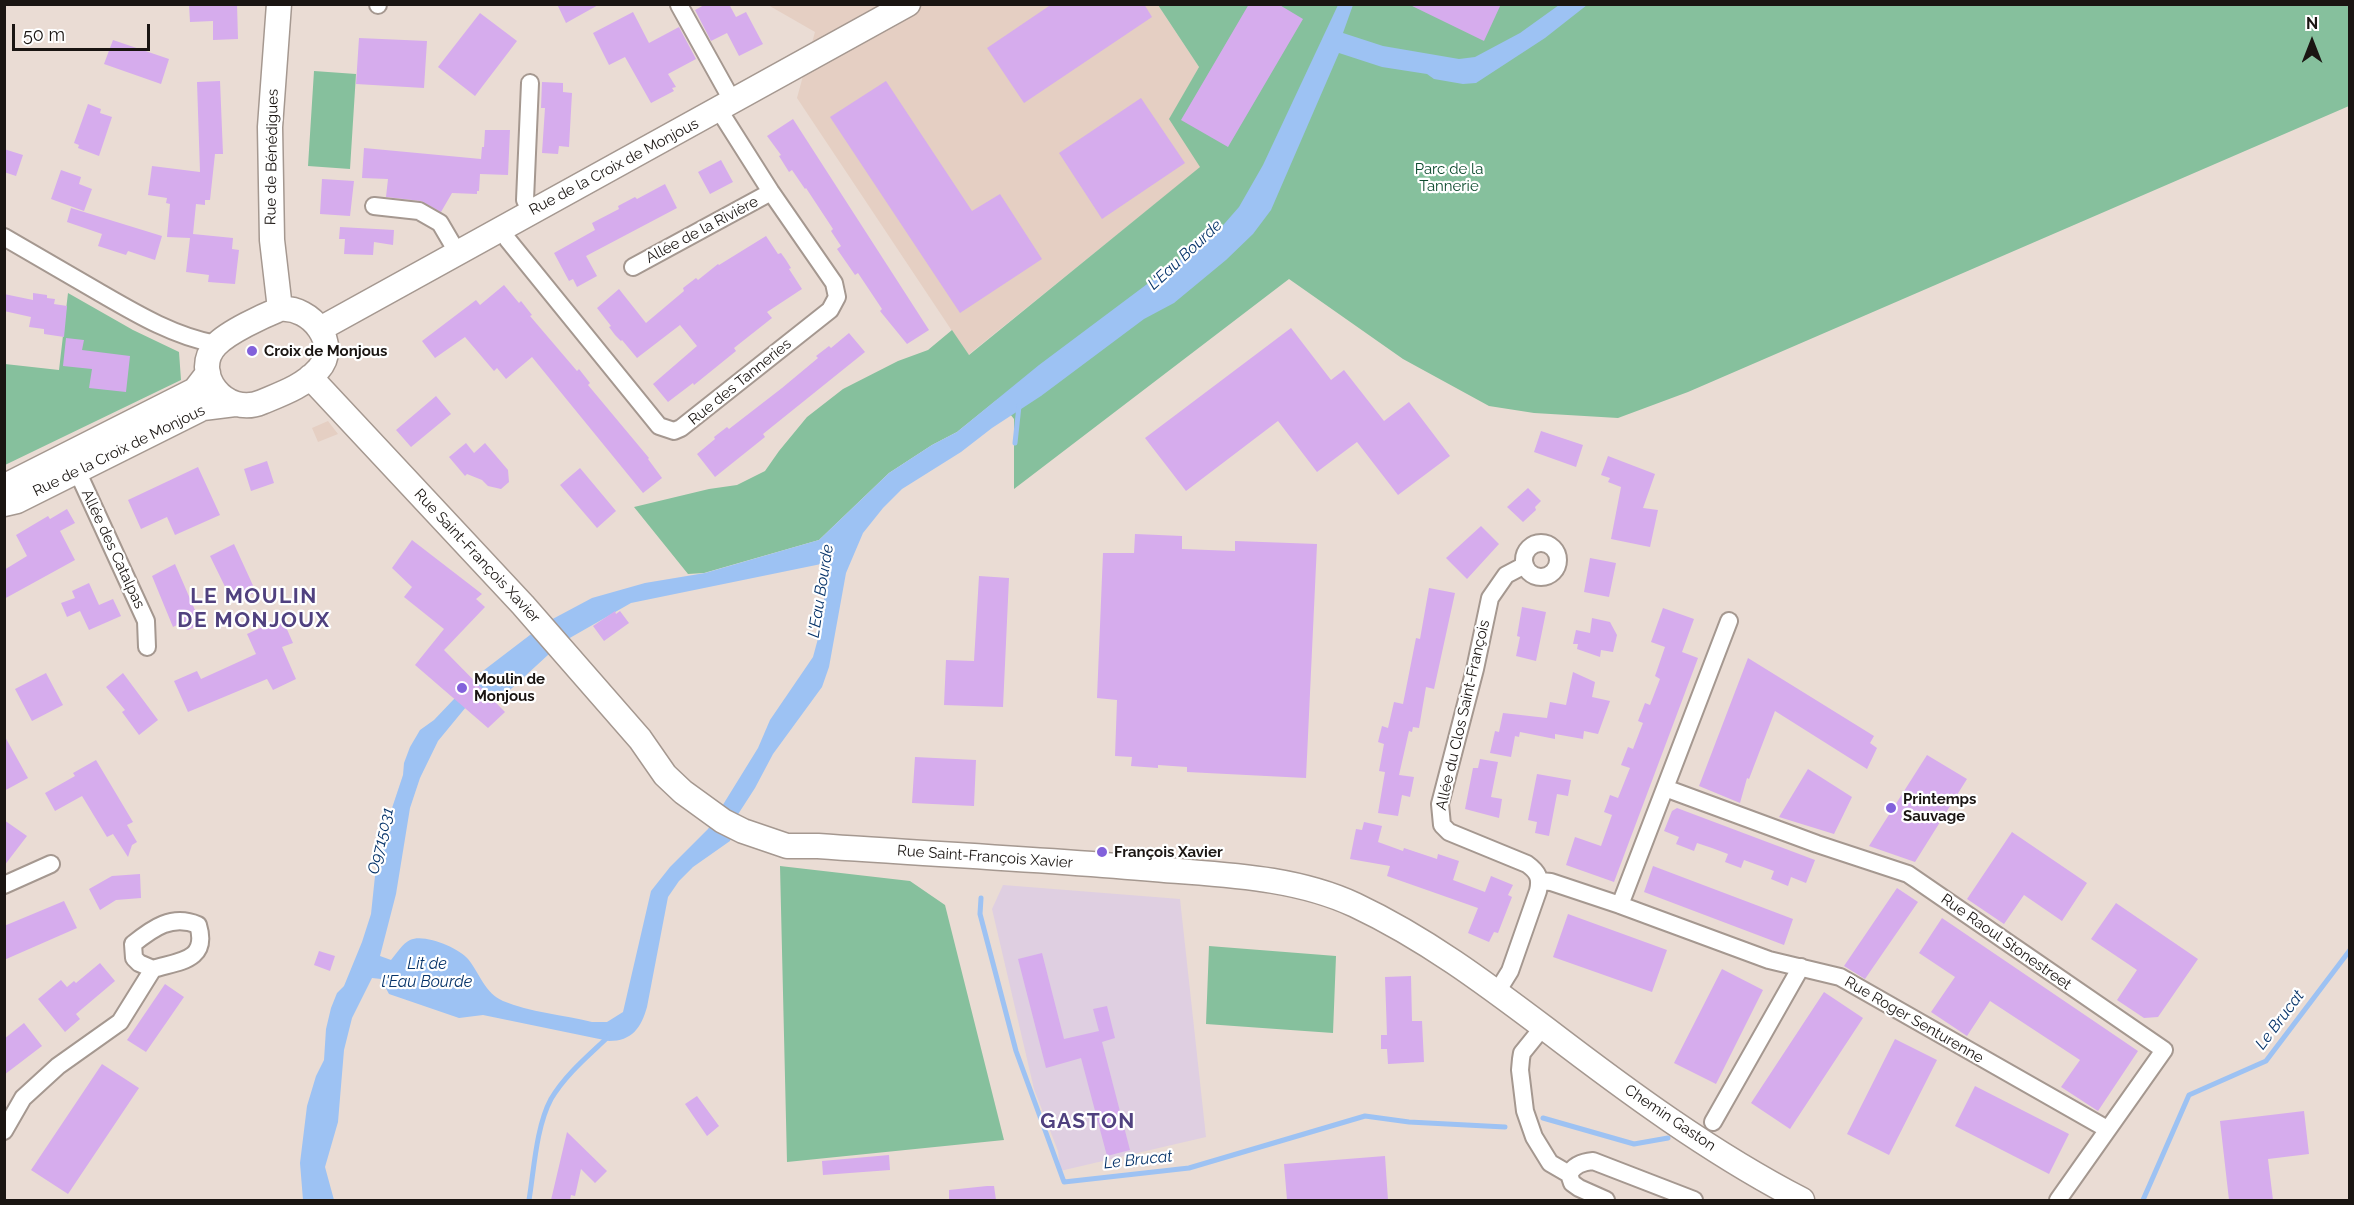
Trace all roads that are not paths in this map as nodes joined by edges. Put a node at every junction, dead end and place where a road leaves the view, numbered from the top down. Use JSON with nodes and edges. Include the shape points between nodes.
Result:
{"nodes":[{"id":1,"x":279,"y":4,"type":"edge"},
{"id":2,"x":908,"y":4,"type":"edge"},
{"id":3,"x":679,"y":5,"type":"edge"},
{"id":4,"x":530,"y":83,"type":"dead end"},
{"id":5,"x":726,"y":106,"type":"junction"},
{"id":6,"x":771,"y":192,"type":"junction"},
{"id":7,"x":374,"y":206,"type":"dead end"},
{"id":8,"x":531,"y":212,"type":"junction"},
{"id":9,"x":501,"y":228,"type":"junction"},
{"id":10,"x":4,"y":237,"type":"edge"},
{"id":11,"x":457,"y":252,"type":"junction"},
{"id":12,"x":633,"y":267,"type":"dead end"},
{"id":13,"x":280,"y":309,"type":"junction"},
{"id":14,"x":320,"y":330,"type":"junction"},
{"id":15,"x":216,"y":344,"type":"junction"},
{"id":16,"x":208,"y":373,"type":"junction"},
{"id":17,"x":310,"y":377,"type":"junction"},
{"id":18,"x":235,"y":404,"type":"junction"},
{"id":19,"x":73,"y":462,"type":"junction"},
{"id":20,"x":4,"y":489,"type":"edge"},
{"id":21,"x":4,"y":504,"type":"edge"},
{"id":22,"x":1524,"y":565,"type":"dead end"},
{"id":23,"x":1730,"y":621,"type":"dead end"},
{"id":24,"x":147,"y":647,"type":"dead end"},
{"id":25,"x":1665,"y":788,"type":"junction"},
{"id":26,"x":51,"y":864,"type":"dead end"},
{"id":27,"x":1540,"y":881,"type":"junction"},
{"id":28,"x":4,"y":885,"type":"edge"},
{"id":29,"x":1620,"y":905,"type":"junction"},
{"id":30,"x":1801,"y":967,"type":"junction"},
{"id":31,"x":153,"y":969,"type":"dead end"},
{"id":32,"x":1497,"y":992,"type":"junction"},
{"id":33,"x":1543,"y":1028,"type":"junction"},
{"id":34,"x":1713,"y":1122,"type":"dead end"},
{"id":35,"x":2107,"y":1129,"type":"junction"},
{"id":36,"x":4,"y":1131,"type":"edge"},
{"id":37,"x":1569,"y":1174,"type":"junction"},
{"id":38,"x":1606,"y":1200,"type":"edge"},
{"id":39,"x":1695,"y":1200,"type":"edge"},
{"id":40,"x":1803,"y":1200,"type":"edge"},
{"id":41,"x":2058,"y":1200,"type":"edge"}],
"edges":[{"from":1,"to":13,"type":"street","name":"Rue de Bénédigues","via":[[270,127],[272,240]]},
{"from":2,"to":5,"type":"street","name":"Rue de la Croix de Monjous"},
{"from":3,"to":5,"type":"street","name":"Rue des Tanneries"},
{"from":4,"to":8,"type":"street","via":[[525,200]]},
{"from":5,"to":6,"type":"street","name":"Rue des Tanneries"},
{"from":5,"to":8,"type":"street","name":"Rue de la Croix de Monjous"},
{"from":6,"to":9,"type":"street","name":"Rue des Tanneries","via":[[834,283],[834,305],[674,431],[659,426],[653,419]]},
{"from":6,"to":12,"type":"street","name":"Allée de la Rivière"},
{"from":7,"to":11,"type":"street","via":[[419,211],[440,223]]},
{"from":8,"to":9,"type":"street","name":"Rue de la Croix de Monjous"},
{"from":9,"to":11,"type":"street","name":"Rue de la Croix de Monjous"},
{"from":10,"to":15,"type":"street","via":[[132,311],[199,341]]},
{"from":11,"to":14,"type":"street","name":"Rue de la Croix de Monjous"},
{"from":13,"to":14,"type":"street","via":[[304,313]]},
{"from":13,"to":15,"type":"street"},
{"from":14,"to":17,"type":"street","via":[[325,340],[323,362]]},
{"from":15,"to":16,"type":"street"},
{"from":16,"to":18,"type":"street","via":[[216,392]]},
{"from":16,"to":19,"type":"street","name":"Rue de la Croix de Monjous","via":[[195,390]]},
{"from":17,"to":18,"type":"street","via":[[259,404]]},
{"from":17,"to":32,"type":"street","name":"Rue Saint-François Xavier","via":[[523,605],[640,739],[665,776],[746,826],[787,846],[1083,863],[1284,884],[1353,904],[1410,934]]},
{"from":18,"to":19,"type":"street","name":"Rue de la Croix de Monjous","via":[[203,408]]},
{"from":19,"to":20,"type":"street","name":"Rue de la Croix de Monjous"},
{"from":19,"to":21,"type":"street","name":"Rue de la Croix de Monjous","via":[[17,501]]},
{"from":19,"to":24,"type":"street","name":"Allée des Catalpas","via":[[146,621]]},
{"from":22,"to":27,"type":"street","name":"Allée du Clos Saint-François","via":[[1506,575],[1490,598],[1440,815],[1449,832],[1527,864],[1537,871]]},
{"from":23,"to":25,"type":"street"},
{"from":25,"to":29,"type":"street"},
{"from":25,"to":35,"type":"street","name":"Rue Raoul Stonestreet","via":[[1908,874],[2164,1050]]},
{"from":26,"to":28,"type":"street"},
{"from":27,"to":29,"type":"street","name":"Rue Roger Senturenne"},
{"from":27,"to":32,"type":"street","via":[[1510,971]]},
{"from":29,"to":30,"type":"street","name":"Rue Roger Senturenne","via":[[1769,960]]},
{"from":30,"to":34,"type":"street"},
{"from":30,"to":35,"type":"street","name":"Rue Roger Senturenne","via":[[1840,977]]},
{"from":31,"to":36,"type":"street","via":[[120,1022],[58,1066],[23,1098]]},
{"from":32,"to":33,"type":"street","name":"Rue Saint-François Xavier"},
{"from":33,"to":37,"type":"street","via":[[1522,1053],[1524,1111],[1550,1163]]},
{"from":33,"to":40,"type":"street","name":"Chemin Gaston","via":[[1693,1134]]},
{"from":35,"to":41,"type":"street","name":"Rue Raoul Stonestreet"},
{"from":37,"to":38,"type":"street","via":[[1579,1188]]},
{"from":37,"to":39,"type":"street","via":[[1580,1164],[1593,1161]]}]}
